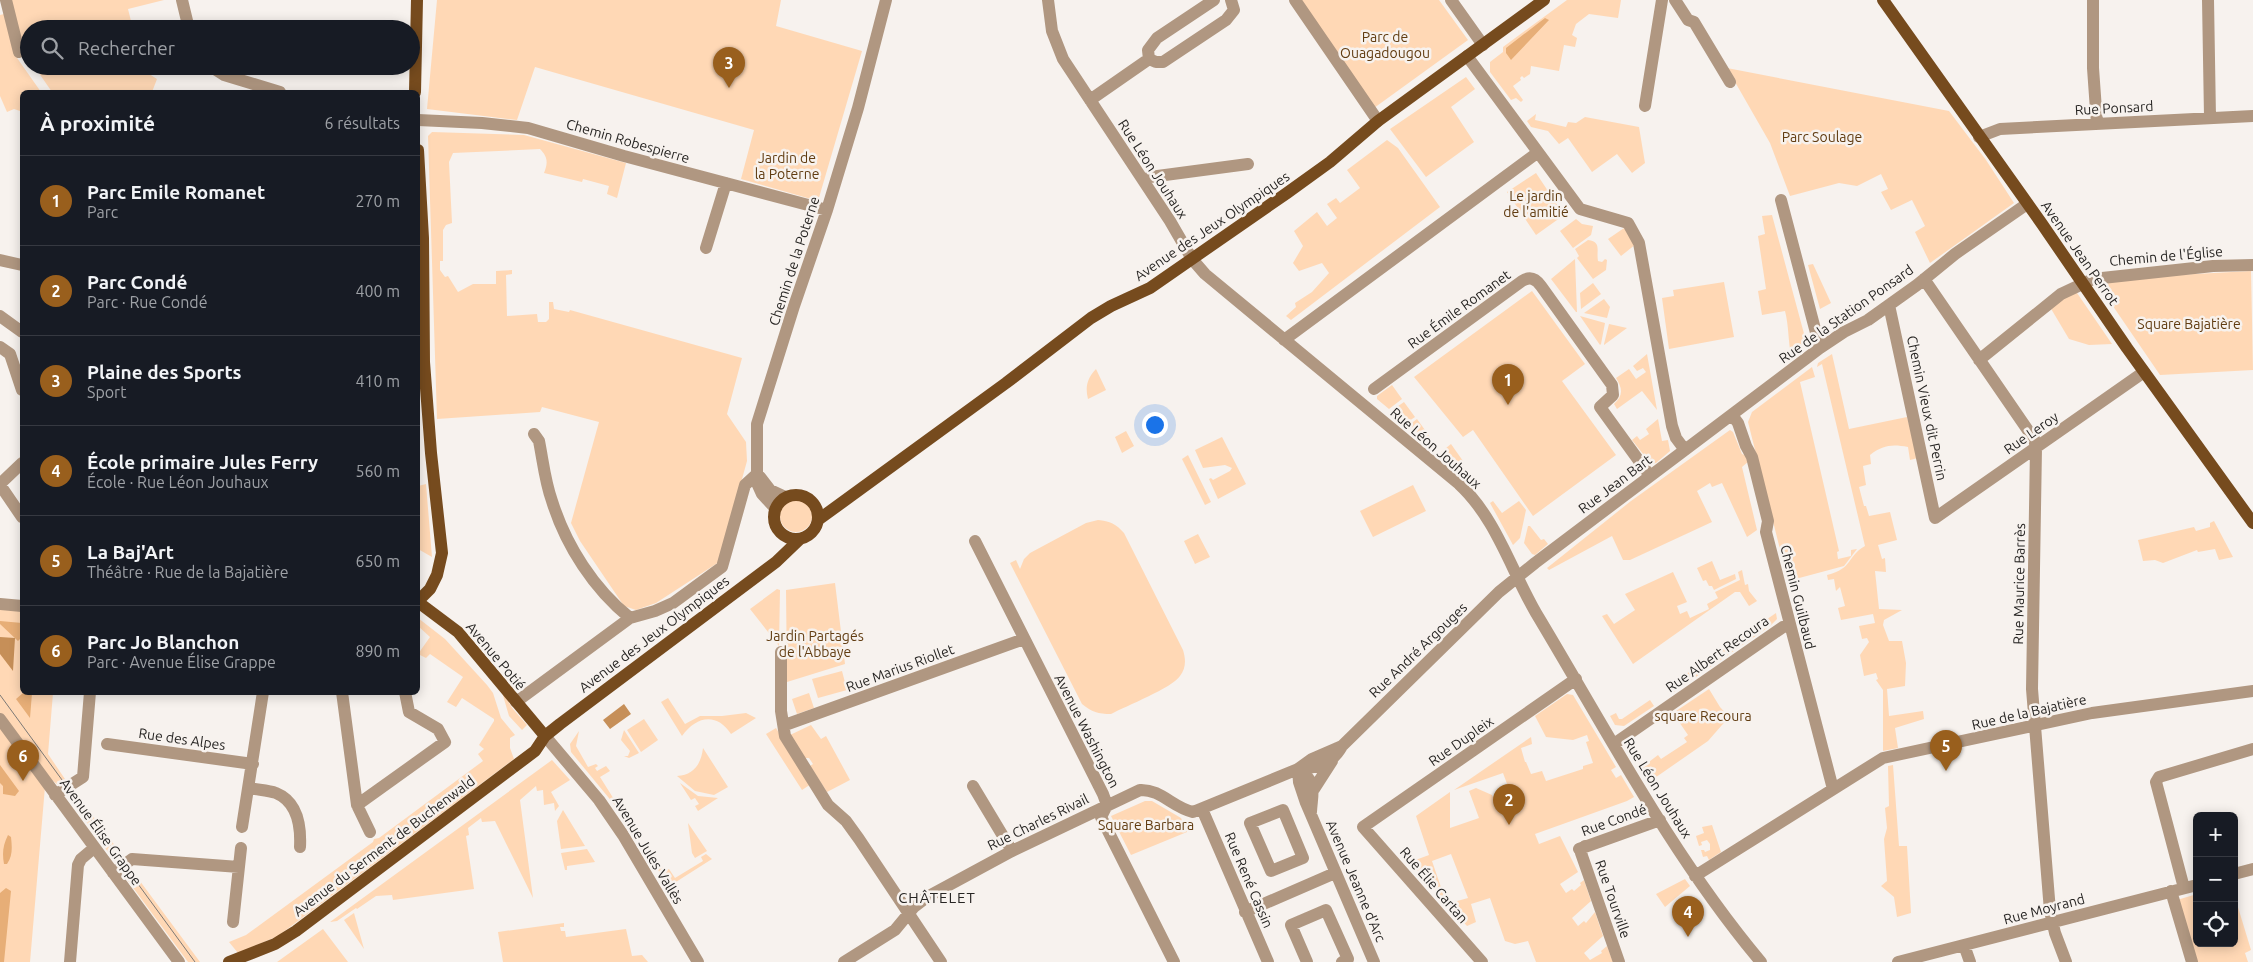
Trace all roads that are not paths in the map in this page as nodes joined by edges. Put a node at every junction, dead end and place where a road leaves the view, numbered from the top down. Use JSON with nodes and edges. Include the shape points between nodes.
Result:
{"nodes":[{"id":1,"x":6,"y":0,"type":"edge"},
{"id":2,"x":182,"y":0,"type":"edge"},
{"id":3,"x":417,"y":0,"type":"edge"},
{"id":4,"x":886,"y":0,"type":"edge"},
{"id":5,"x":1048,"y":0,"type":"edge"},
{"id":6,"x":1214,"y":0,"type":"edge"},
{"id":7,"x":1233,"y":0,"type":"edge"},
{"id":8,"x":1295,"y":0,"type":"edge"},
{"id":9,"x":1451,"y":0,"type":"edge"},
{"id":10,"x":1544,"y":0,"type":"edge"},
{"id":11,"x":1662,"y":0,"type":"edge"},
{"id":12,"x":1676,"y":0,"type":"edge"},
{"id":13,"x":1883,"y":0,"type":"edge"},
{"id":14,"x":2093,"y":0,"type":"edge"},
{"id":15,"x":2208,"y":0,"type":"edge"},
{"id":16,"x":187,"y":20,"type":"edge"},
{"id":17,"x":417,"y":20,"type":"edge"},
{"id":18,"x":1483,"y":45,"type":"junction"},
{"id":19,"x":19,"y":52,"type":"dead end"},
{"id":20,"x":1467,"y":56,"type":"junction"},
{"id":21,"x":1149,"y":59,"type":"junction"},
{"id":22,"x":227,"y":75,"type":"edge"},
{"id":23,"x":415,"y":75,"type":"edge"},
{"id":24,"x":1730,"y":82,"type":"dead end"},
{"id":25,"x":274,"y":90,"type":"edge"},
{"id":26,"x":415,"y":90,"type":"edge"},
{"id":27,"x":1090,"y":100,"type":"junction"},
{"id":28,"x":1645,"y":106,"type":"dead end"},
{"id":29,"x":2253,"y":116,"type":"edge"},
{"id":30,"x":2210,"y":117,"type":"junction"},
{"id":31,"x":420,"y":120,"type":"edge"},
{"id":32,"x":1378,"y":121,"type":"junction"},
{"id":33,"x":2097,"y":124,"type":"junction"},
{"id":34,"x":1979,"y":137,"type":"junction"},
{"id":35,"x":1537,"y":153,"type":"junction"},
{"id":36,"x":1248,"y":164,"type":"dead end"},
{"id":37,"x":1144,"y":181,"type":"junction"},
{"id":38,"x":726,"y":183,"type":"junction"},
{"id":39,"x":420,"y":185,"type":"edge"},
{"id":40,"x":1781,"y":200,"type":"dead end"},
{"id":41,"x":2027,"y":204,"type":"junction"},
{"id":42,"x":827,"y":210,"type":"junction"},
{"id":43,"x":706,"y":248,"type":"dead end"},
{"id":44,"x":1192,"y":258,"type":"junction"},
{"id":45,"x":0,"y":260,"type":"edge"},
{"id":46,"x":20,"y":265,"type":"edge"},
{"id":47,"x":2253,"y":265,"type":"edge"},
{"id":48,"x":1924,"y":279,"type":"junction"},
{"id":49,"x":2082,"y":283,"type":"junction"},
{"id":50,"x":1888,"y":305,"type":"junction"},
{"id":51,"x":0,"y":316,"type":"edge"},
{"id":52,"x":20,"y":331,"type":"edge"},
{"id":53,"x":1284,"y":340,"type":"junction"},
{"id":54,"x":0,"y":347,"type":"edge"},
{"id":55,"x":1820,"y":348,"type":"junction"},
{"id":56,"x":1979,"y":360,"type":"junction"},
{"id":57,"x":2144,"y":372,"type":"junction"},
{"id":58,"x":20,"y":384,"type":"edge"},
{"id":59,"x":1374,"y":389,"type":"dead end"},
{"id":60,"x":1732,"y":415,"type":"junction"},
{"id":61,"x":534,"y":434,"type":"dead end"},
{"id":62,"x":2036,"y":448,"type":"junction"},
{"id":63,"x":1685,"y":450,"type":"junction"},
{"id":64,"x":20,"y":465,"type":"edge"},
{"id":65,"x":757,"y":474,"type":"junction"},
{"id":66,"x":1650,"y":476,"type":"junction"},
{"id":67,"x":0,"y":485,"type":"edge"},
{"id":68,"x":785,"y":497,"type":"junction"},
{"id":69,"x":812,"y":501,"type":"junction"},
{"id":70,"x":843,"y":502,"type":"junction"},
{"id":71,"x":775,"y":508,"type":"junction"},
{"id":72,"x":20,"y":514,"type":"edge"},
{"id":73,"x":1936,"y":518,"type":"joint"},
{"id":74,"x":818,"y":520,"type":"junction"},
{"id":75,"x":2253,"y":523,"type":"edge"},
{"id":76,"x":782,"y":534,"type":"junction"},
{"id":77,"x":800,"y":539,"type":"junction"},
{"id":78,"x":975,"y":541,"type":"dead end"},
{"id":79,"x":781,"y":557,"type":"junction"},
{"id":80,"x":1517,"y":577,"type":"junction"},
{"id":81,"x":420,"y":600,"type":"edge"},
{"id":82,"x":0,"y":604,"type":"edge"},
{"id":83,"x":420,"y":604,"type":"edge"},
{"id":84,"x":20,"y":606,"type":"edge"},
{"id":85,"x":630,"y":618,"type":"junction"},
{"id":86,"x":1790,"y":625,"type":"junction"},
{"id":87,"x":1024,"y":639,"type":"junction"},
{"id":88,"x":781,"y":652,"type":"dead end"},
{"id":89,"x":1576,"y":679,"type":"junction"},
{"id":90,"x":2253,"y":691,"type":"edge"},
{"id":91,"x":90,"y":695,"type":"edge"},
{"id":92,"x":263,"y":695,"type":"edge"},
{"id":93,"x":342,"y":695,"type":"edge"},
{"id":94,"x":406,"y":695,"type":"edge"},
{"id":95,"x":516,"y":702,"type":"junction"},
{"id":96,"x":0,"y":718,"type":"edge"},
{"id":97,"x":785,"y":725,"type":"junction"},
{"id":98,"x":2035,"y":725,"type":"junction"},
{"id":99,"x":545,"y":736,"type":"junction"},
{"id":100,"x":107,"y":744,"type":"dead end"},
{"id":101,"x":1614,"y":744,"type":"junction"},
{"id":102,"x":1342,"y":746,"type":"junction"},
{"id":103,"x":2253,"y":749,"type":"edge"},
{"id":104,"x":1332,"y":761,"type":"junction"},
{"id":105,"x":253,"y":764,"type":"junction"},
{"id":106,"x":1298,"y":769,"type":"junction"},
{"id":107,"x":974,"y":786,"type":"dead end"},
{"id":108,"x":249,"y":788,"type":"junction"},
{"id":109,"x":1314,"y":789,"type":"junction"},
{"id":110,"x":1832,"y":789,"type":"junction"},
{"id":111,"x":55,"y":795,"type":"junction"},
{"id":112,"x":357,"y":805,"type":"junction"},
{"id":113,"x":1107,"y":805,"type":"junction"},
{"id":114,"x":1202,"y":809,"type":"junction"},
{"id":115,"x":1311,"y":812,"type":"junction"},
{"id":116,"x":1660,"y":820,"type":"junction"},
{"id":117,"x":242,"y":827,"type":"dead end"},
{"id":118,"x":1363,"y":827,"type":"joint"},
{"id":119,"x":370,"y":832,"type":"dead end"},
{"id":120,"x":1292,"y":833,"type":"joint"},
{"id":121,"x":300,"y":847,"type":"dead end"},
{"id":122,"x":94,"y":848,"type":"junction"},
{"id":123,"x":241,"y":848,"type":"dead end"},
{"id":124,"x":1582,"y":848,"type":"joint"},
{"id":125,"x":1012,"y":851,"type":"junction"},
{"id":126,"x":239,"y":868,"type":"junction"},
{"id":127,"x":2253,"y":869,"type":"edge"},
{"id":128,"x":112,"y":873,"type":"junction"},
{"id":129,"x":1335,"y":873,"type":"junction"},
{"id":130,"x":2238,"y":873,"type":"edge"},
{"id":131,"x":1695,"y":876,"type":"junction"},
{"id":132,"x":2190,"y":887,"type":"edge"},
{"id":133,"x":2171,"y":891,"type":"junction"},
{"id":134,"x":1245,"y":912,"type":"junction"},
{"id":135,"x":909,"y":914,"type":"junction"},
{"id":136,"x":234,"y":922,"type":"dead end"},
{"id":137,"x":2052,"y":922,"type":"junction"},
{"id":138,"x":1964,"y":945,"type":"junction"},
{"id":139,"x":70,"y":962,"type":"edge"},
{"id":140,"x":179,"y":962,"type":"edge"},
{"id":141,"x":229,"y":962,"type":"edge"},
{"id":142,"x":698,"y":962,"type":"edge"},
{"id":143,"x":844,"y":962,"type":"edge"},
{"id":144,"x":941,"y":962,"type":"edge"},
{"id":145,"x":1174,"y":962,"type":"edge"},
{"id":146,"x":1268,"y":962,"type":"edge"},
{"id":147,"x":1307,"y":962,"type":"edge"},
{"id":148,"x":1342,"y":962,"type":"edge"},
{"id":149,"x":1374,"y":962,"type":"edge"},
{"id":150,"x":1482,"y":962,"type":"edge"},
{"id":151,"x":1619,"y":962,"type":"edge"},
{"id":152,"x":1761,"y":962,"type":"edge"},
{"id":153,"x":1898,"y":962,"type":"edge"},
{"id":154,"x":1970,"y":962,"type":"edge"},
{"id":155,"x":2066,"y":962,"type":"edge"},
{"id":156,"x":2192,"y":962,"type":"edge"}],
"edges":[{"from":1,"to":19,"type":"street"},
{"from":2,"to":16,"type":"street"},
{"from":3,"to":17,"type":"main road"},
{"from":4,"to":42,"type":"street","name":"Chemin de la Poterne"},
{"from":5,"to":27,"type":"street","name":"Rue Léon Jouhaux","via":[[1052,31],[1063,59]]},
{"from":6,"to":21,"type":"street","via":[[1157,38],[1148,50]]},
{"from":7,"to":21,"type":"street","via":[[1234,10],[1222,24],[1163,62]]},
{"from":8,"to":32,"type":"street"},
{"from":9,"to":18,"type":"street"},
{"from":10,"to":18,"type":"main road","name":"Avenue des Jeux Olympiques"},
{"from":11,"to":28,"type":"street"},
{"from":12,"to":24,"type":"street","via":[[1688,20],[1694,22]]},
{"from":13,"to":34,"type":"main road","name":"Avenue Jean Perrot"},
{"from":14,"to":33,"type":"street"},
{"from":15,"to":30,"type":"street"},
{"from":18,"to":20,"type":"main road","name":"Avenue des Jeux Olympiques"},
{"from":20,"to":32,"type":"main road","name":"Avenue des Jeux Olympiques"},
{"from":20,"to":35,"type":"street"},
{"from":21,"to":27,"type":"street"},
{"from":22,"to":25,"type":"street"},
{"from":23,"to":26,"type":"main road"},
{"from":27,"to":37,"type":"street","name":"Rue Léon Jouhaux"},
{"from":29,"to":30,"type":"street","name":"Rue Ponsard"},
{"from":30,"to":33,"type":"street","name":"Rue Ponsard"},
{"from":31,"to":38,"type":"street","name":"Chemin Robespierre","via":[[528,128]]},
{"from":32,"to":44,"type":"main road","name":"Avenue des Jeux Olympiques","via":[[1330,162]]},
{"from":33,"to":34,"type":"street","name":"Rue Ponsard","via":[[2000,129]]},
{"from":34,"to":41,"type":"main road","name":"Avenue Jean Perrot"},
{"from":35,"to":53,"type":"street"},
{"from":35,"to":63,"type":"street","via":[[1580,209],[1628,223],[1640,249],[1672,426]]},
{"from":36,"to":37,"type":"street","via":[[1150,177]]},
{"from":37,"to":44,"type":"street","name":"Rue Léon Jouhaux"},
{"from":38,"to":42,"type":"street","name":"Chemin Robespierre"},
{"from":38,"to":43,"type":"street"},
{"from":39,"to":81,"type":"main road","via":[[424,362],[442,554],[438,575]]},
{"from":40,"to":55,"type":"street"},
{"from":41,"to":48,"type":"street","name":"Rue de la Station Ponsard"},
{"from":41,"to":49,"type":"main road","name":"Avenue Jean Perrot"},
{"from":42,"to":65,"type":"street","name":"Chemin de la Poterne","via":[[757,424]]},
{"from":44,"to":53,"type":"street","name":"Rue Léon Jouhaux","via":[[1205,274]]},
{"from":44,"to":70,"type":"main road","name":"Avenue des Jeux Olympiques","via":[[1150,288],[1091,318]]},
{"from":45,"to":46,"type":"street"},
{"from":47,"to":49,"type":"street","name":"Chemin de l'Église","via":[[2099,278]]},
{"from":48,"to":50,"type":"street","name":"Rue de la Station Ponsard"},
{"from":48,"to":56,"type":"street","name":"Rue Maurice Barrès"},
{"from":49,"to":56,"type":"street","name":"Chemin de l'Église","via":[[2061,294]]},
{"from":49,"to":57,"type":"main road","name":"Avenue Jean Perrot"},
{"from":50,"to":55,"type":"street","name":"Rue de la Station Ponsard"},
{"from":50,"to":73,"type":"street","name":"Chemin Vieux dit Perrin"},
{"from":51,"to":52,"type":"street"},
{"from":53,"to":80,"type":"street","name":"Rue Léon Jouhaux","via":[[1469,493],[1489,522]]},
{"from":54,"to":58,"type":"street","via":[[10,354]]},
{"from":55,"to":60,"type":"street","name":"Rue de la Station Ponsard"},
{"from":56,"to":62,"type":"street","name":"Rue Maurice Barrès","via":[[2034,439]]},
{"from":57,"to":62,"type":"street","name":"Rue Leroy"},
{"from":57,"to":75,"type":"main road","name":"Avenue Jean Perrot"},
{"from":59,"to":66,"type":"street","name":"Rue Émile Romanet","via":[[1522,281],[1534,279],[1612,385],[1612,395],[1600,407]]},
{"from":60,"to":63,"type":"street","name":"Rue Jean Bart"},
{"from":60,"to":86,"type":"street","name":"Chemin Guilbaud","via":[[1752,457],[1768,521],[1766,532]]},
{"from":61,"to":85,"type":"street","via":[[552,501],[565,532],[598,587]]},
{"from":62,"to":73,"type":"street","name":"Rue Leroy"},
{"from":62,"to":98,"type":"street","name":"Rue Maurice Barrès","via":[[2032,689]]},
{"from":63,"to":66,"type":"street","name":"Rue Jean Bart"},
{"from":64,"to":67,"type":"street"},
{"from":65,"to":68,"type":"street","via":[[770,490]]},
{"from":65,"to":71,"type":"street","name":"Chemin de la Poterne","via":[[762,494]]},
{"from":65,"to":85,"type":"street","via":[[745,485],[722,567],[673,603]]},
{"from":66,"to":80,"type":"street","name":"Rue Jean Bart"},
{"from":67,"to":72,"type":"street"},
{"from":68,"to":69,"type":"main road","via":[[799,494]]},
{"from":68,"to":71,"type":"main road"},
{"from":69,"to":70,"type":"main road"},
{"from":69,"to":74,"type":"main road"},
{"from":70,"to":74,"type":"main road","name":"Avenue des Jeux Olympiques"},
{"from":71,"to":76,"type":"main road","via":[[774,522]]},
{"from":74,"to":77,"type":"main road","via":[[812,532]]},
{"from":76,"to":77,"type":"main road"},
{"from":76,"to":79,"type":"main road"},
{"from":77,"to":79,"type":"main road","name":"Avenue des Jeux Olympiques"},
{"from":78,"to":87,"type":"street","name":"Avenue Washington","via":[[1003,591]]},
{"from":79,"to":99,"type":"main road","name":"Avenue des Jeux Olympiques"},
{"from":80,"to":89,"type":"street","name":"Rue Léon Jouhaux"},
{"from":80,"to":102,"type":"street","name":"Rue André Argouges"},
{"from":82,"to":84,"type":"street"},
{"from":83,"to":95,"type":"main road","name":"Avenue Potié","via":[[458,632]]},
{"from":85,"to":95,"type":"street"},
{"from":86,"to":101,"type":"street","name":"Rue Albert Recoura"},
{"from":86,"to":110,"type":"street","name":"Chemin Guilbaud"},
{"from":87,"to":97,"type":"street","name":"Rue Marius Riollet"},
{"from":87,"to":113,"type":"street","name":"Avenue Washington"},
{"from":88,"to":97,"type":"street","via":[[781,710]]},
{"from":89,"to":101,"type":"street","name":"Rue Léon Jouhaux"},
{"from":89,"to":118,"type":"street","name":"Rue Dupleix"},
{"from":90,"to":98,"type":"street","name":"Rue de la Bajatière","via":[[2092,713]]},
{"from":91,"to":111,"type":"street","via":[[82,776]]},
{"from":92,"to":105,"type":"street"},
{"from":93,"to":112,"type":"street"},
{"from":94,"to":112,"type":"street","via":[[409,712],[438,728],[445,742]]},
{"from":95,"to":99,"type":"main road","name":"Avenue Potié"},
{"from":96,"to":111,"type":"street","name":"Avenue Élise Grappe"},
{"from":97,"to":135,"type":"street","via":[[785,736],[828,805],[855,833]]},
{"from":98,"to":110,"type":"street","name":"Rue de la Bajatière","via":[[1883,758]]},
{"from":98,"to":137,"type":"street","name":"Rue Maurice Barrès"},
{"from":99,"to":141,"type":"main road","name":"Avenue du Serment de Buchenwald","via":[[535,751],[296,931],[275,944]]},
{"from":99,"to":142,"type":"street","name":"Avenue Jules Vallès","via":[[599,800],[623,835]]},
{"from":100,"to":105,"type":"street","name":"Rue des Alpes"},
{"from":101,"to":116,"type":"street","name":"Rue Léon Jouhaux"},
{"from":102,"to":104,"type":"street","name":"Rue André Argouges"},
{"from":102,"to":106,"type":"street","name":"Rue André Argouges"},
{"from":103,"to":132,"type":"street","via":[[2159,777],[2156,782]]},
{"from":104,"to":106,"type":"street","via":[[1313,769]]},
{"from":104,"to":109,"type":"street","name":"Rue André Argouges"},
{"from":105,"to":108,"type":"street"},
{"from":106,"to":109,"type":"street"},
{"from":106,"to":114,"type":"street","name":"Rue Charles Rivail"},
{"from":106,"to":115,"type":"street","name":"Avenue Jeanne d'Arc","via":[[1299,782]]},
{"from":107,"to":125,"type":"street"},
{"from":108,"to":117,"type":"street"},
{"from":108,"to":121,"type":"street","via":[[277,794],[290,803],[298,817]]},
{"from":109,"to":115,"type":"street","name":"Avenue Jeanne d'Arc"},
{"from":110,"to":131,"type":"street","name":"Rue de la Bajatière"},
{"from":111,"to":122,"type":"street","name":"Avenue Élise Grappe"},
{"from":112,"to":119,"type":"street"},
{"from":113,"to":114,"type":"street","name":"Rue Charles Rivail","via":[[1140,790],[1148,790],[1186,811]]},
{"from":113,"to":125,"type":"street","name":"Rue Charles Rivail"},
{"from":113,"to":145,"type":"street","name":"Avenue Washington","via":[[1102,817]]},
{"from":114,"to":134,"type":"street","name":"Rue René Cassin"},
{"from":115,"to":129,"type":"street","name":"Avenue Jeanne d'Arc"},
{"from":116,"to":124,"type":"street","name":"Rue Condé"},
{"from":116,"to":131,"type":"street","name":"Rue Léon Jouhaux"},
{"from":118,"to":150,"type":"street","name":"Rue Élie Cartan"},
{"from":120,"to":120,"type":"street","via":[[1303,858],[1271,871],[1250,824],[1283,810]]},
{"from":122,"to":128,"type":"street","name":"Avenue Élise Grappe"},
{"from":122,"to":139,"type":"street","via":[[78,865]]},
{"from":123,"to":126,"type":"street"},
{"from":124,"to":151,"type":"street","name":"Rue Tourville"},
{"from":125,"to":135,"type":"street","name":"Rue Charles Rivail","via":[[927,897]]},
{"from":126,"to":128,"type":"street","via":[[132,859]]},
{"from":126,"to":136,"type":"street"},
{"from":127,"to":130,"type":"street"},
{"from":128,"to":140,"type":"street","name":"Avenue Élise Grappe"},
{"from":129,"to":134,"type":"street"},
{"from":129,"to":149,"type":"street","name":"Avenue Jeanne d'Arc"},
{"from":131,"to":152,"type":"street","name":"Rue Léon Jouhaux"},
{"from":132,"to":133,"type":"street","name":"Rue Moyrand"},
{"from":133,"to":137,"type":"street","name":"Rue Moyrand"},
{"from":133,"to":156,"type":"street"},
{"from":134,"to":146,"type":"street","name":"Rue René Cassin"},
{"from":135,"to":143,"type":"street","name":"Rue Charles Rivail","via":[[895,930]]},
{"from":135,"to":144,"type":"street"},
{"from":137,"to":138,"type":"street","name":"Rue Moyrand"},
{"from":137,"to":155,"type":"street","name":"Rue Maurice Barrès"},
{"from":138,"to":153,"type":"street","name":"Rue Moyrand"},
{"from":138,"to":154,"type":"street"},
{"from":147,"to":148,"type":"street","via":[[1291,925],[1326,910],[1348,960]]}]}
